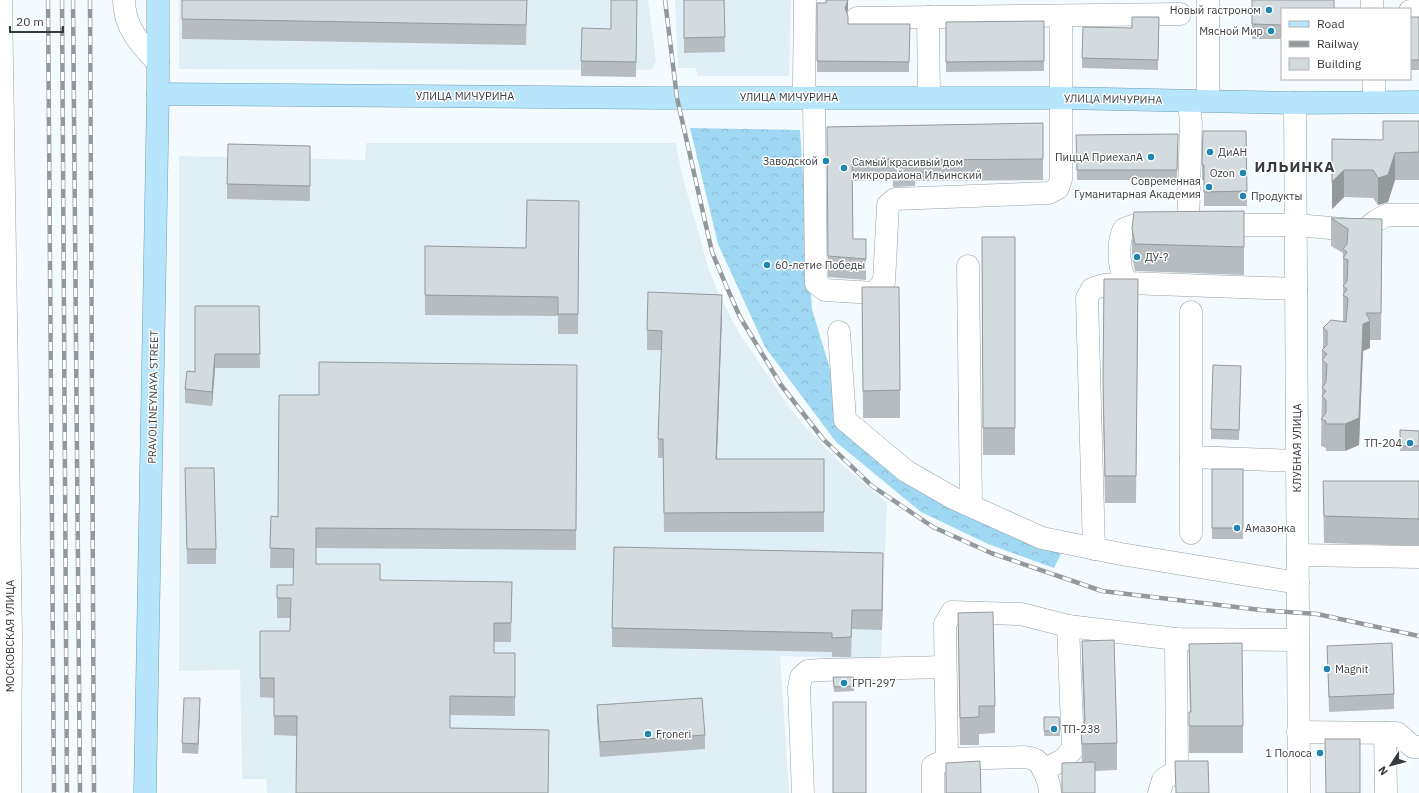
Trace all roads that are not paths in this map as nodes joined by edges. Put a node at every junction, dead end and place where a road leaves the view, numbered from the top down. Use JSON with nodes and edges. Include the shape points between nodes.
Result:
{"nodes":[{"id":1,"x":124,"y":0,"type":"edge"},
{"id":2,"x":158,"y":0,"type":"edge"},
{"id":3,"x":805,"y":0,"type":"edge"},
{"id":4,"x":1208,"y":0,"type":"edge"},
{"id":5,"x":1,"y":12,"type":"edge"},
{"id":6,"x":1180,"y":14,"type":"dead end"},
{"id":7,"x":1061,"y":16,"type":"junction"},
{"id":8,"x":928,"y":17,"type":"junction"},
{"id":9,"x":857,"y":18,"type":"dead end"},
{"id":10,"x":158,"y":63,"type":"junction"},
{"id":11,"x":1374,"y":80,"type":"edge"},
{"id":12,"x":158,"y":94,"type":"junction"},
{"id":13,"x":808,"y":97,"type":"junction"},
{"id":14,"x":929,"y":97,"type":"junction"},
{"id":15,"x":1061,"y":98,"type":"junction"},
{"id":16,"x":1199,"y":100,"type":"junction"},
{"id":17,"x":1374,"y":102,"type":"junction"},
{"id":18,"x":1419,"y":102,"type":"edge"},
{"id":19,"x":1295,"y":103,"type":"junction"},
{"id":20,"x":1419,"y":215,"type":"edge"},
{"id":21,"x":1188,"y":224,"type":"junction"},
{"id":22,"x":1296,"y":225,"type":"junction"},
{"id":23,"x":968,"y":266,"type":"dead end"},
{"id":24,"x":1128,"y":283,"type":"junction"},
{"id":25,"x":1296,"y":289,"type":"junction"},
{"id":26,"x":1191,"y":312,"type":"dead end"},
{"id":27,"x":839,"y":332,"type":"dead end"},
{"id":28,"x":1191,"y":457,"type":"junction"},
{"id":29,"x":1297,"y":461,"type":"junction"},
{"id":30,"x":971,"y":506,"type":"junction"},
{"id":31,"x":1191,"y":533,"type":"dead end"},
{"id":32,"x":1094,"y":549,"type":"junction"},
{"id":33,"x":1298,"y":555,"type":"junction"},
{"id":34,"x":1419,"y":557,"type":"edge"},
{"id":35,"x":1298,"y":583,"type":"junction"},
{"id":36,"x":1068,"y":626,"type":"junction"},
{"id":37,"x":1176,"y":639,"type":"junction"},
{"id":38,"x":1298,"y":640,"type":"junction"},
{"id":39,"x":945,"y":667,"type":"junction"},
{"id":40,"x":1298,"y":732,"type":"junction"},
{"id":41,"x":1385,"y":733,"type":"junction"},
{"id":42,"x":1419,"y":747,"type":"edge"},
{"id":43,"x":947,"y":758,"type":"junction"},
{"id":44,"x":1043,"y":770,"type":"junction"},
{"id":45,"x":7,"y":791,"type":"edge"},
{"id":46,"x":145,"y":793,"type":"edge"},
{"id":47,"x":803,"y":793,"type":"edge"},
{"id":48,"x":933,"y":793,"type":"edge"},
{"id":49,"x":1050,"y":793,"type":"edge"},
{"id":50,"x":1159,"y":793,"type":"edge"},
{"id":51,"x":1299,"y":793,"type":"edge"},
{"id":52,"x":1386,"y":793,"type":"edge"}],
"edges":[{"from":1,"to":10,"type":"street","via":[[124,8],[133,34]]},
{"from":2,"to":10,"type":"main road","name":"PRAVOLINEYNAYA STREET"},
{"from":3,"to":13,"type":"street","via":[[804,83]]},
{"from":4,"to":16,"type":"street"},
{"from":5,"to":45,"type":"street","name":"МОСКОВСКАЯ УЛИЦА","via":[[11,636]]},
{"from":6,"to":7,"type":"street"},
{"from":7,"to":8,"type":"street"},
{"from":7,"to":15,"type":"street"},
{"from":8,"to":9,"type":"street"},
{"from":8,"to":14,"type":"street"},
{"from":10,"to":12,"type":"main road","name":"PRAVOLINEYNAYA STREET"},
{"from":11,"to":17,"type":"street"},
{"from":12,"to":13,"type":"main road","name":"УЛИЦА МИЧУРИНА"},
{"from":12,"to":46,"type":"main road","name":"PRAVOLINEYNAYA STREET"},
{"from":13,"to":14,"type":"main road","name":"УЛИЦА МИЧУРИНА"},
{"from":13,"to":15,"type":"street","via":[[816,282],[824,290],[874,293],[884,282],[888,205],[895,199],[1049,193],[1058,188],[1061,179]]},
{"from":14,"to":15,"type":"main road","name":"УЛИЦА МИЧУРИНА"},
{"from":15,"to":16,"type":"main road","name":"УЛИЦА МИЧУРИНА"},
{"from":16,"to":19,"type":"main road","name":"УЛИЦА МИЧУРИНА"},
{"from":16,"to":21,"type":"street","via":[[1191,124]]},
{"from":17,"to":18,"type":"main road","name":"УЛИЦА МИЧУРИНА"},
{"from":17,"to":19,"type":"main road","name":"УЛИЦА МИЧУРИНА"},
{"from":19,"to":22,"type":"street","name":"КЛУБНАЯ УЛИЦА"},
{"from":20,"to":22,"type":"street","via":[[1387,215],[1366,229]]},
{"from":21,"to":22,"type":"street"},
{"from":21,"to":24,"type":"street","via":[[1138,224],[1124,229],[1120,235],[1121,272]]},
{"from":22,"to":25,"type":"street","name":"КЛУБНАЯ УЛИЦА"},
{"from":23,"to":30,"type":"street"},
{"from":24,"to":25,"type":"street"},
{"from":24,"to":32,"type":"street","via":[[1092,289],[1087,298]]},
{"from":25,"to":29,"type":"street","name":"КЛУБНАЯ УЛИЦА"},
{"from":26,"to":28,"type":"street"},
{"from":27,"to":30,"type":"street","via":[[845,420],[906,471]]},
{"from":28,"to":29,"type":"street"},
{"from":28,"to":31,"type":"street"},
{"from":29,"to":33,"type":"street","name":"КЛУБНАЯ УЛИЦА"},
{"from":30,"to":32,"type":"street","via":[[1042,538]]},
{"from":32,"to":35,"type":"street"},
{"from":33,"to":34,"type":"street"},
{"from":33,"to":35,"type":"street","name":"КЛУБНАЯ УЛИЦА"},
{"from":35,"to":38,"type":"street","name":"КЛУБНАЯ УЛИЦА"},
{"from":36,"to":37,"type":"street"},
{"from":36,"to":39,"type":"street","via":[[1021,614],[952,612],[945,624]]},
{"from":36,"to":44,"type":"street","via":[[1073,749],[1063,760]]},
{"from":37,"to":38,"type":"street"},
{"from":37,"to":50,"type":"street","via":[[1177,770],[1163,780]]},
{"from":38,"to":40,"type":"street","name":"КЛУБНАЯ УЛИЦА"},
{"from":39,"to":43,"type":"street"},
{"from":39,"to":47,"type":"street","via":[[821,670],[808,671],[801,677],[799,688]]},
{"from":40,"to":41,"type":"street"},
{"from":40,"to":51,"type":"street","name":"КЛУБНАЯ УЛИЦА"},
{"from":41,"to":42,"type":"street","via":[[1397,733],[1413,747]]},
{"from":41,"to":52,"type":"street"},
{"from":43,"to":44,"type":"street","via":[[1024,756],[1036,760]]},
{"from":43,"to":48,"type":"street","via":[[933,766]]},
{"from":44,"to":49,"type":"street"}]}
